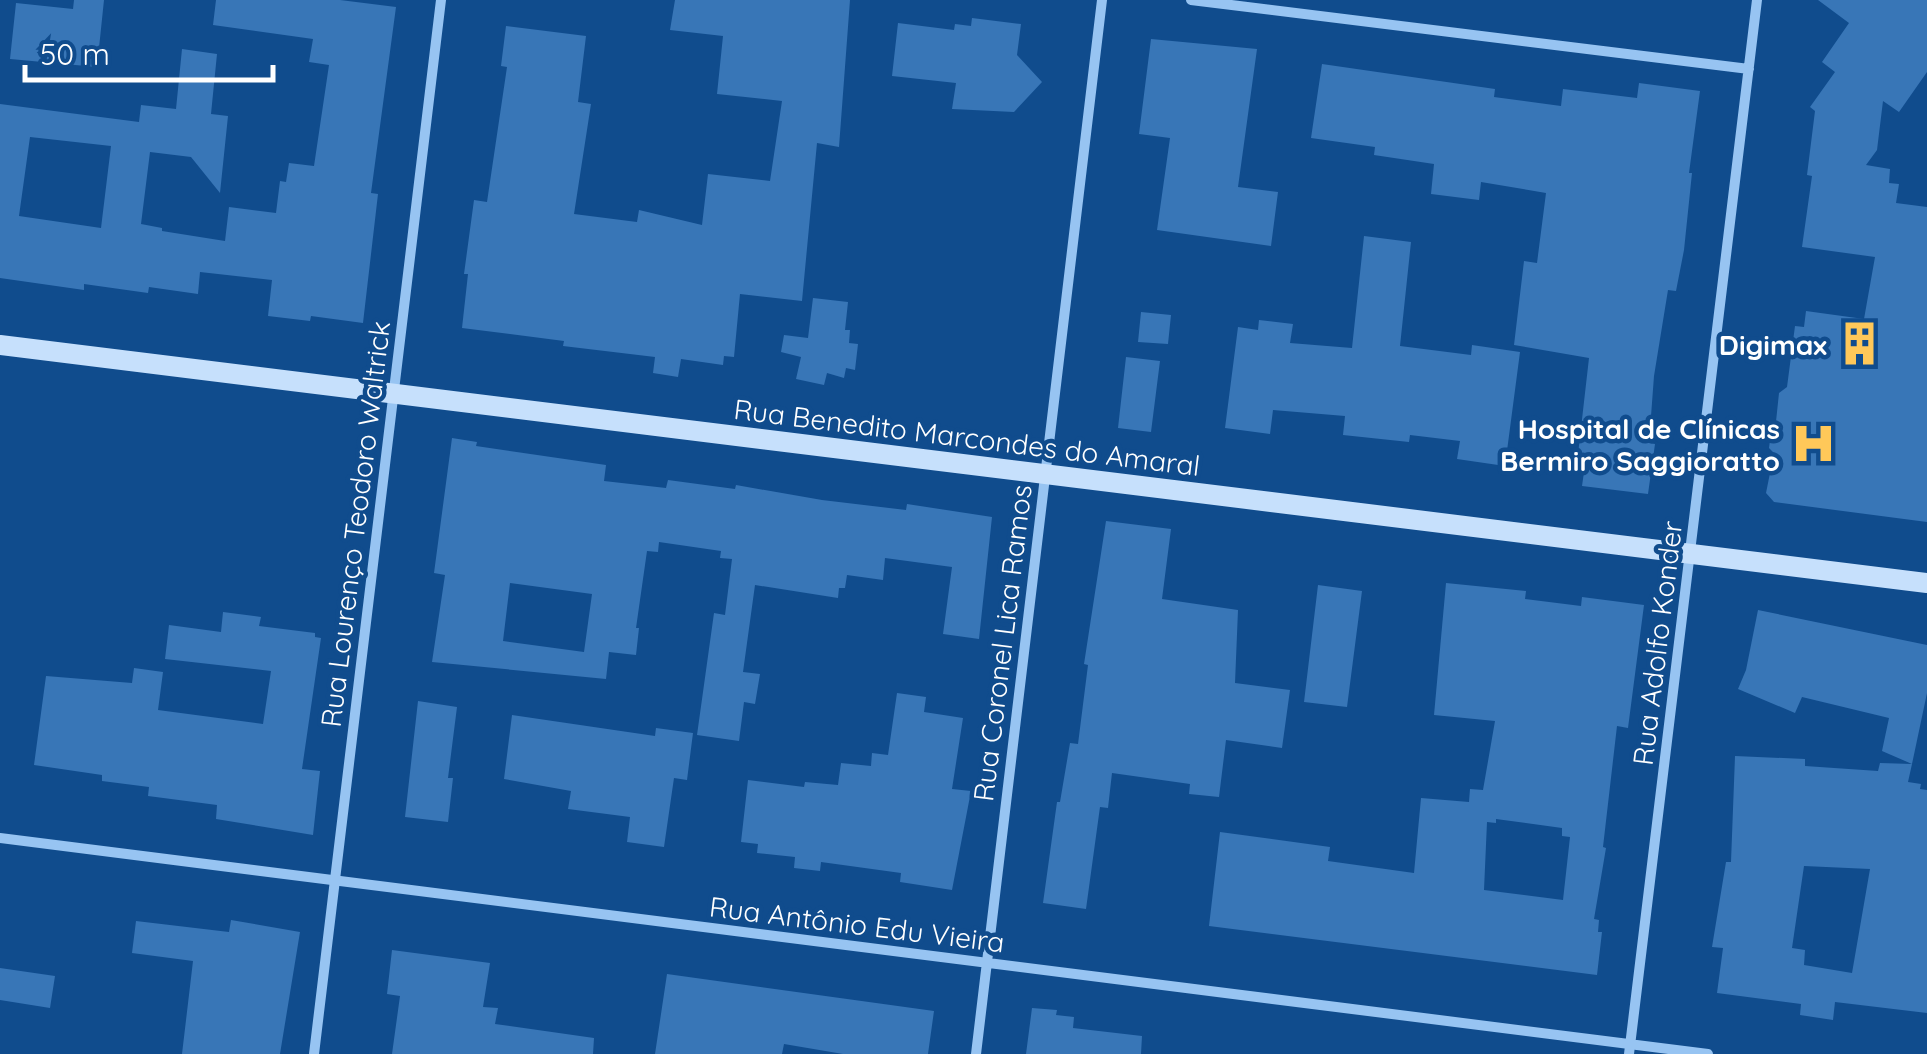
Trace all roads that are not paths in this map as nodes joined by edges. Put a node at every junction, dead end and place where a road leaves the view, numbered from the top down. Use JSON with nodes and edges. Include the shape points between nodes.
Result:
{"nodes":[{"id":1,"x":441,"y":0,"type":"edge"},
{"id":2,"x":1102,"y":0,"type":"edge"},
{"id":3,"x":1191,"y":0,"type":"edge"},
{"id":4,"x":1757,"y":0,"type":"edge"},
{"id":5,"x":1749,"y":69,"type":"junction"},
{"id":6,"x":0,"y":346,"type":"edge"},
{"id":7,"x":393,"y":394,"type":"junction"},
{"id":8,"x":1045,"y":474,"type":"junction"},
{"id":9,"x":1690,"y":554,"type":"junction"},
{"id":10,"x":1927,"y":583,"type":"edge"},
{"id":11,"x":0,"y":838,"type":"edge"},
{"id":12,"x":335,"y":881,"type":"junction"},
{"id":13,"x":987,"y":963,"type":"junction"},
{"id":14,"x":1630,"y":1049,"type":"edge"},
{"id":15,"x":314,"y":1054,"type":"edge"},
{"id":16,"x":976,"y":1054,"type":"edge"},
{"id":17,"x":1708,"y":1054,"type":"edge"}],
"edges":[{"from":1,"to":7,"type":"street","name":"Rua Lourenço Teodoro Waltrick"},
{"from":2,"to":8,"type":"street","name":"Rua Coronel Lica Ramos"},
{"from":3,"to":5,"type":"street"},
{"from":4,"to":5,"type":"street","name":"Rua Adolfo Konder"},
{"from":5,"to":9,"type":"street","name":"Rua Adolfo Konder"},
{"from":6,"to":7,"type":"main road","name":"Rua Benedito Marcondes do Amaral"},
{"from":7,"to":8,"type":"main road","name":"Rua Benedito Marcondes do Amaral"},
{"from":7,"to":12,"type":"street","name":"Rua Lourenço Teodoro Waltrick"},
{"from":8,"to":9,"type":"main road","name":"Rua Benedito Marcondes do Amaral"},
{"from":8,"to":13,"type":"street","name":"Rua Coronel Lica Ramos"},
{"from":9,"to":10,"type":"main road","name":"Rua Benedito Marcondes do Amaral"},
{"from":9,"to":14,"type":"street","name":"Rua Adolfo Konder"},
{"from":11,"to":12,"type":"street","name":"Rua Antônio Edu Vieira"},
{"from":12,"to":13,"type":"street","name":"Rua Antônio Edu Vieira"},
{"from":12,"to":15,"type":"street","name":"Rua Lourenço Teodoro Waltrick"},
{"from":13,"to":14,"type":"street","name":"Rua Antônio Edu Vieira"},
{"from":13,"to":16,"type":"street","name":"Rua Coronel Lica Ramos"},
{"from":14,"to":17,"type":"street","name":"Rua Antônio Edu Vieira"}]}
